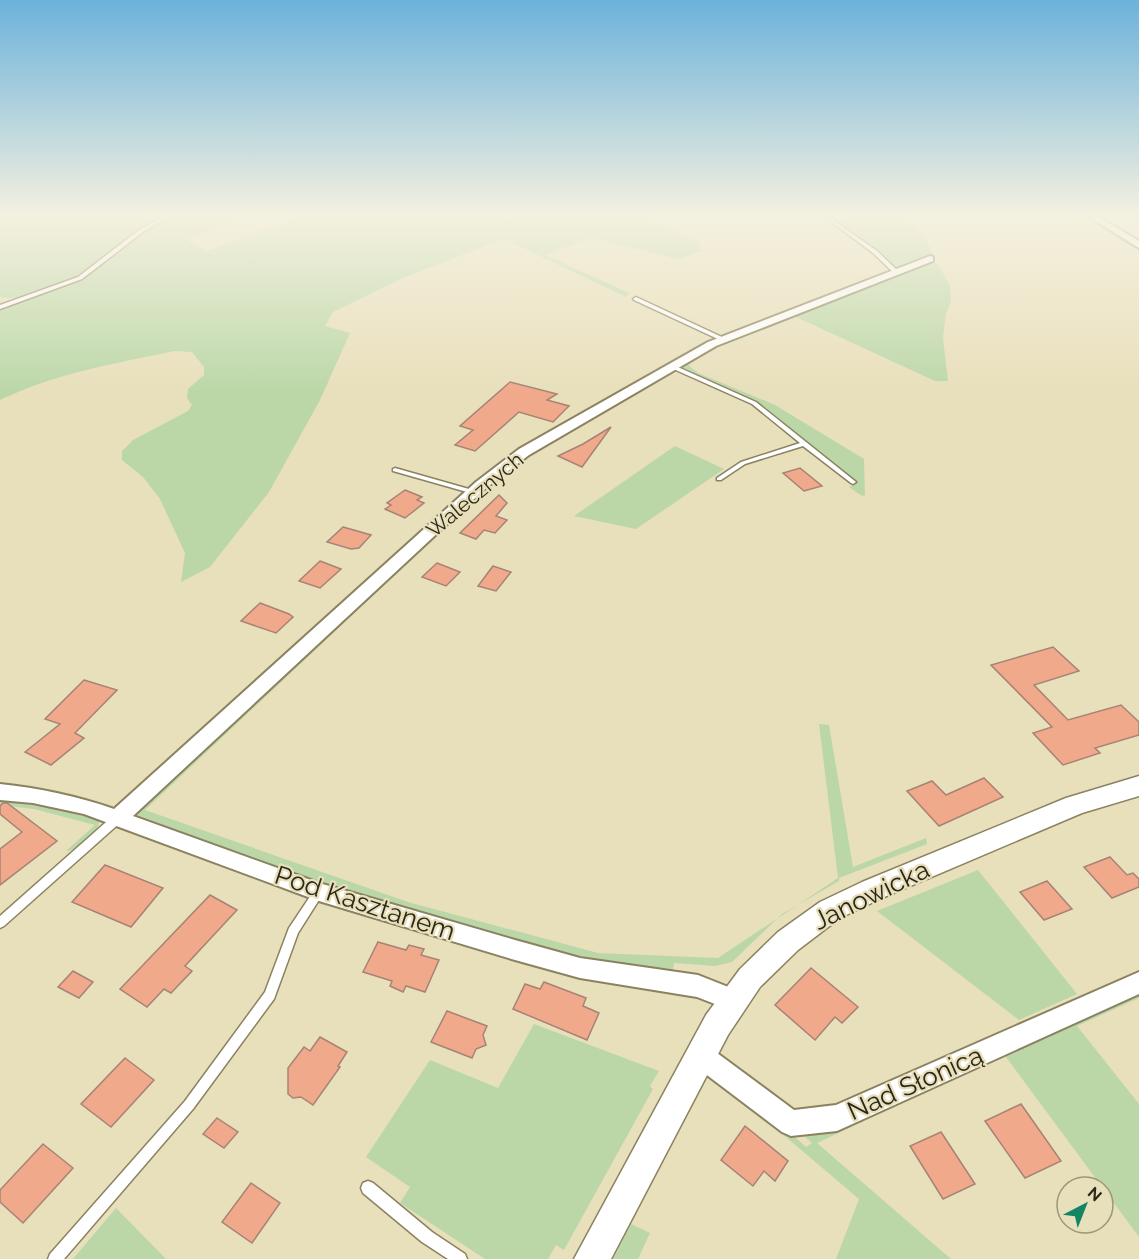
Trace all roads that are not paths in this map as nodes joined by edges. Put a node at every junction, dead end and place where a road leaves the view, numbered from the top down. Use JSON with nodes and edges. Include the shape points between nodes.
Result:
{"nodes":[{"id":1,"x":83,"y":276,"type":"edge"},
{"id":2,"x":890,"y":276,"type":"edge"},
{"id":3,"x":636,"y":299,"type":"dead end"},
{"id":4,"x":0,"y":307,"type":"edge"},
{"id":5,"x":722,"y":339,"type":"junction"},
{"id":6,"x":671,"y":366,"type":"junction"},
{"id":7,"x":805,"y":443,"type":"junction"},
{"id":8,"x":394,"y":470,"type":"dead end"},
{"id":9,"x":719,"y":479,"type":"dead end"},
{"id":10,"x":853,"y":482,"type":"dead end"},
{"id":11,"x":474,"y":492,"type":"junction"},
{"id":12,"x":1139,"y":786,"type":"edge"},
{"id":13,"x":0,"y":792,"type":"edge"},
{"id":14,"x":119,"y":817,"type":"junction"},
{"id":15,"x":319,"y":892,"type":"junction"},
{"id":16,"x":0,"y":923,"type":"edge"},
{"id":17,"x":1139,"y":983,"type":"edge"},
{"id":18,"x":733,"y":1000,"type":"junction"},
{"id":19,"x":700,"y":1055,"type":"junction"},
{"id":20,"x":368,"y":1188,"type":"dead end"},
{"id":21,"x":55,"y":1259,"type":"edge"},
{"id":22,"x":460,"y":1259,"type":"edge"},
{"id":23,"x":592,"y":1259,"type":"edge"}],
"edges":[{"from":1,"to":4,"type":"lane"},
{"from":2,"to":5,"type":"street","name":"Walecznych"},
{"from":3,"to":5,"type":"lane"},
{"from":5,"to":6,"type":"street","name":"Walecznych"},
{"from":6,"to":7,"type":"lane","via":[[754,403]]},
{"from":6,"to":11,"type":"street","name":"Walecznych","via":[[524,452]]},
{"from":7,"to":9,"type":"lane","via":[[743,463]]},
{"from":7,"to":10,"type":"lane"},
{"from":8,"to":11,"type":"lane"},
{"from":11,"to":14,"type":"street","name":"Walecznych"},
{"from":12,"to":18,"type":"street","name":"Janowicka","via":[[1041,818],[830,910],[788,941]]},
{"from":13,"to":14,"type":"street","name":"Pod Kasztanem","via":[[61,800]]},
{"from":14,"to":15,"type":"street","name":"Pod Kasztanem"},
{"from":14,"to":16,"type":"lane"},
{"from":15,"to":18,"type":"street","name":"Pod Kasztanem","via":[[580,968],[698,986]]},
{"from":15,"to":21,"type":"lane","via":[[293,931],[270,994],[189,1106]]},
{"from":17,"to":19,"type":"street","name":"Nad Słonicą","via":[[837,1118],[791,1123]]},
{"from":18,"to":19,"type":"street","name":"Janowicka"},
{"from":19,"to":23,"type":"street","name":"Janowicka"},
{"from":20,"to":22,"type":"lane"}]}
